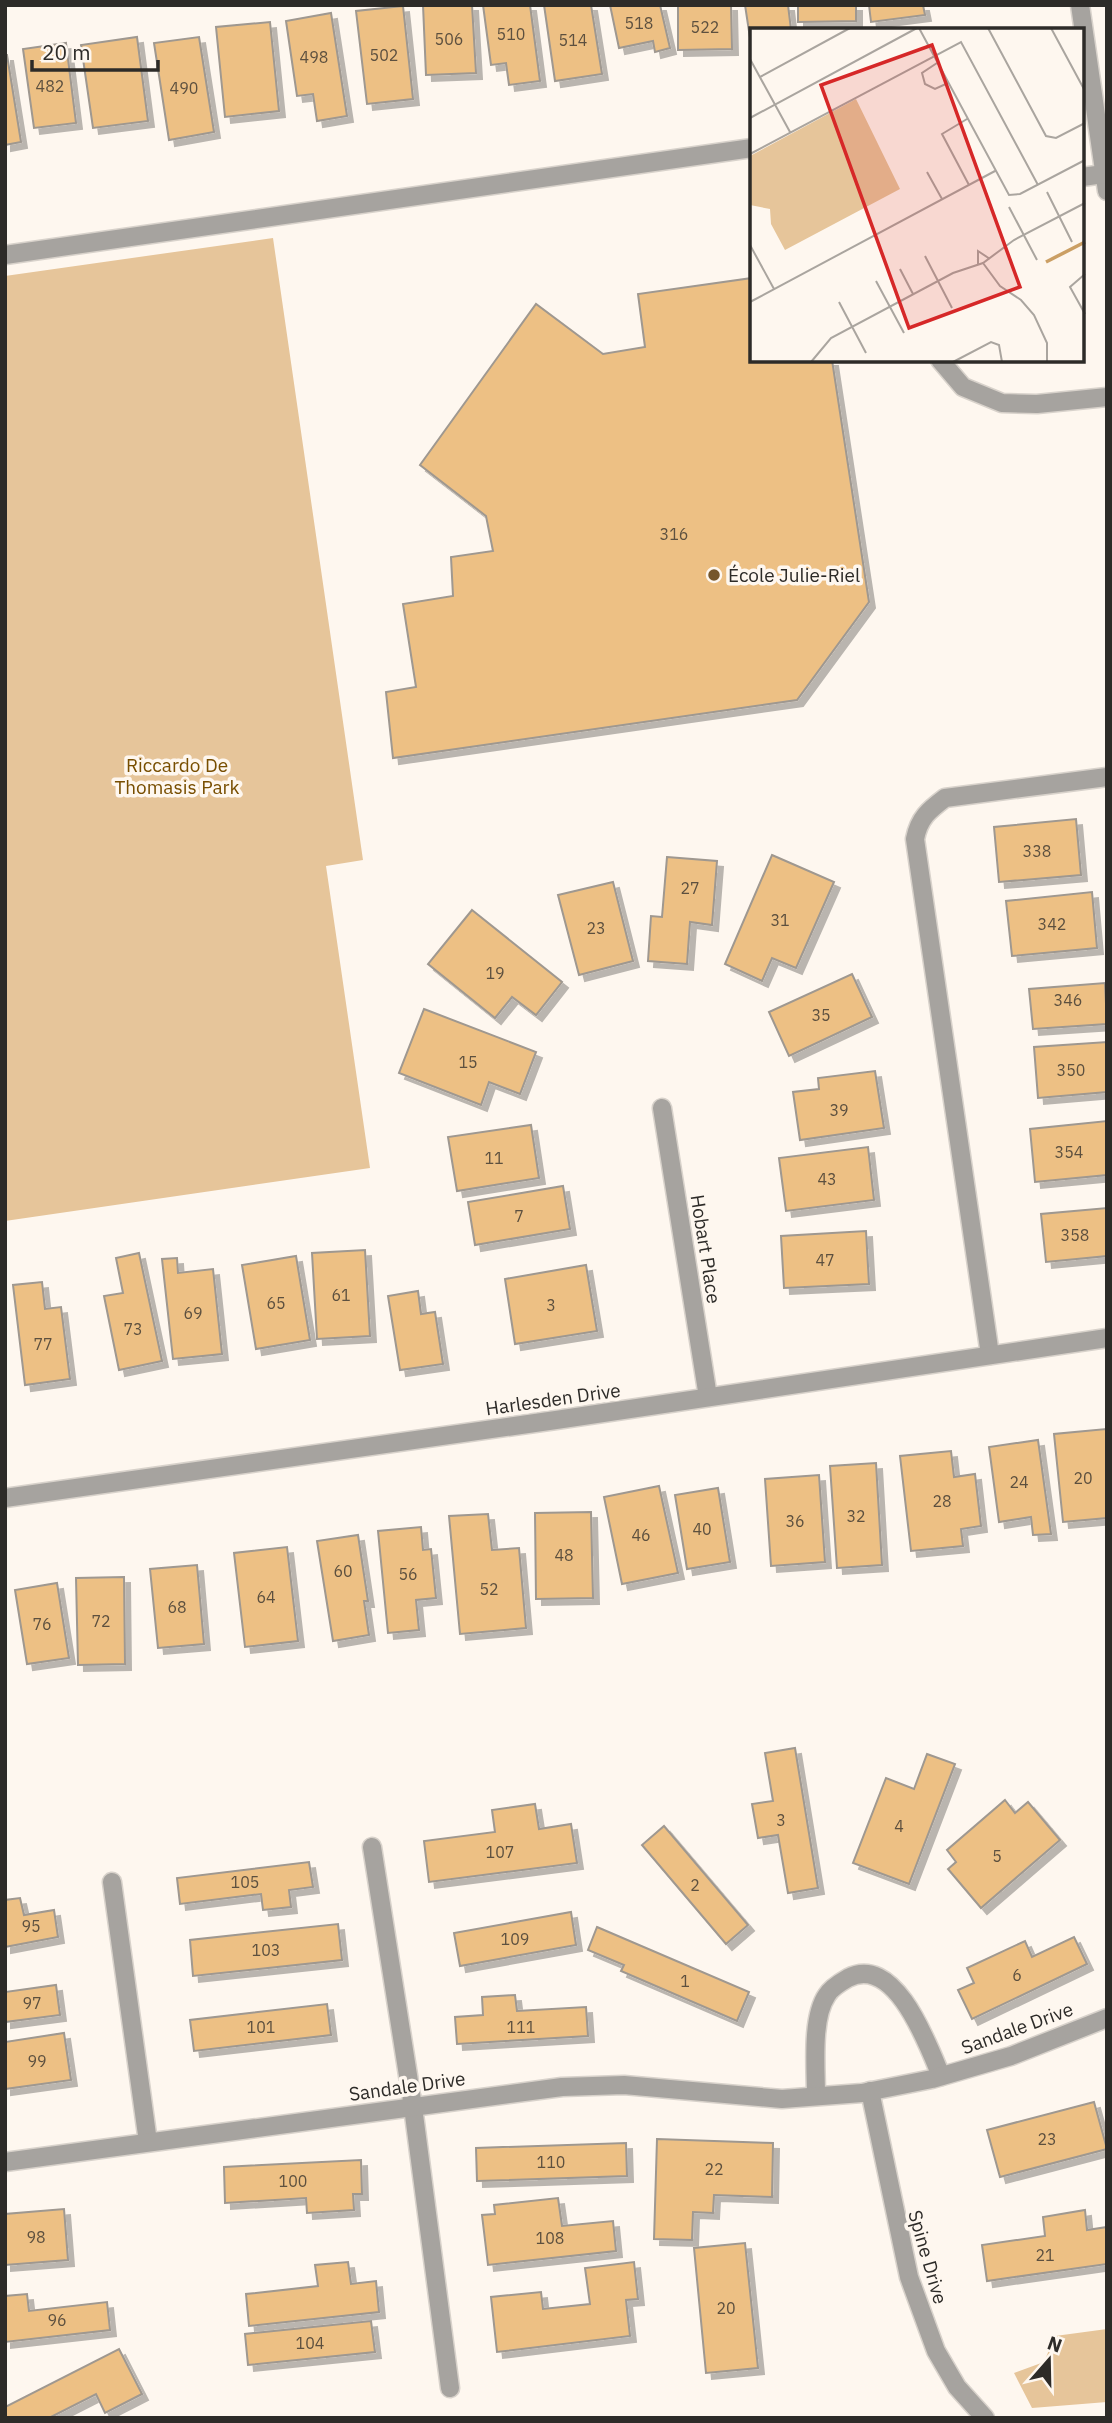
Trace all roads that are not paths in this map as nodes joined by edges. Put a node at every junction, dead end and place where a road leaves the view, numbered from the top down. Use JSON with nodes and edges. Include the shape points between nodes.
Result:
{"nodes":[{"id":1,"x":1080,"y":5,"type":"edge"},
{"id":2,"x":1083,"y":28,"type":"edge"},
{"id":3,"x":1084,"y":32,"type":"edge"},
{"id":4,"x":1094,"y":100,"type":"edge"},
{"id":5,"x":750,"y":148,"type":"edge"},
{"id":6,"x":1084,"y":177,"type":"edge"},
{"id":7,"x":1106,"y":182,"type":"edge"},
{"id":8,"x":5,"y":255,"type":"edge"},
{"id":9,"x":942,"y":362,"type":"edge"},
{"id":10,"x":1107,"y":397,"type":"edge"},
{"id":11,"x":1107,"y":777,"type":"edge"},
{"id":12,"x":663,"y":1108,"type":"dead end"},
{"id":13,"x":1107,"y":1338,"type":"edge"},
{"id":14,"x":990,"y":1355,"type":"junction"},
{"id":15,"x":708,"y":1397,"type":"junction"},
{"id":16,"x":5,"y":1499,"type":"edge"},
{"id":17,"x":372,"y":1847,"type":"dead end"},
{"id":18,"x":111,"y":1882,"type":"dead end"},
{"id":19,"x":1107,"y":2018,"type":"edge"},
{"id":20,"x":941,"y":2076,"type":"junction"},
{"id":21,"x":870,"y":2091,"type":"junction"},
{"id":22,"x":816,"y":2096,"type":"junction"},
{"id":23,"x":413,"y":2107,"type":"junction"},
{"id":24,"x":148,"y":2142,"type":"junction"},
{"id":25,"x":5,"y":2162,"type":"edge"},
{"id":26,"x":450,"y":2388,"type":"dead end"},
{"id":27,"x":985,"y":2418,"type":"edge"}],
"edges":[{"from":1,"to":2,"type":"street"},
{"from":3,"to":4,"type":"street"},
{"from":4,"to":7,"type":"street"},
{"from":5,"to":8,"type":"street"},
{"from":6,"to":7,"type":"street"},
{"from":9,"to":10,"type":"street","via":[[962,387],[1002,404]]},
{"from":11,"to":14,"type":"street","via":[[945,798],[918,824],[915,839]]},
{"from":12,"to":15,"type":"street","name":"Hobart Place"},
{"from":13,"to":14,"type":"street","name":"Harlesden Drive"},
{"from":14,"to":15,"type":"street","name":"Harlesden Drive"},
{"from":15,"to":16,"type":"street","name":"Harlesden Drive"},
{"from":17,"to":23,"type":"street"},
{"from":18,"to":24,"type":"street"},
{"from":19,"to":20,"type":"street","name":"Sandale Drive","via":[[1011,2056]]},
{"from":20,"to":21,"type":"street","name":"Sandale Drive"},
{"from":20,"to":22,"type":"street","via":[[904,1999],[871,1974],[858,1972],[827,1994],[818,2019]]},
{"from":21,"to":22,"type":"street","name":"Sandale Drive"},
{"from":21,"to":27,"type":"street","name":"Spine Drive","via":[[908,2277],[936,2351],[957,2387]]},
{"from":22,"to":23,"type":"street","name":"Sandale Drive","via":[[782,2099],[624,2085],[562,2087]]},
{"from":23,"to":24,"type":"street","name":"Sandale Drive"},
{"from":23,"to":26,"type":"street"},
{"from":24,"to":25,"type":"street","name":"Sandale Drive"}]}
